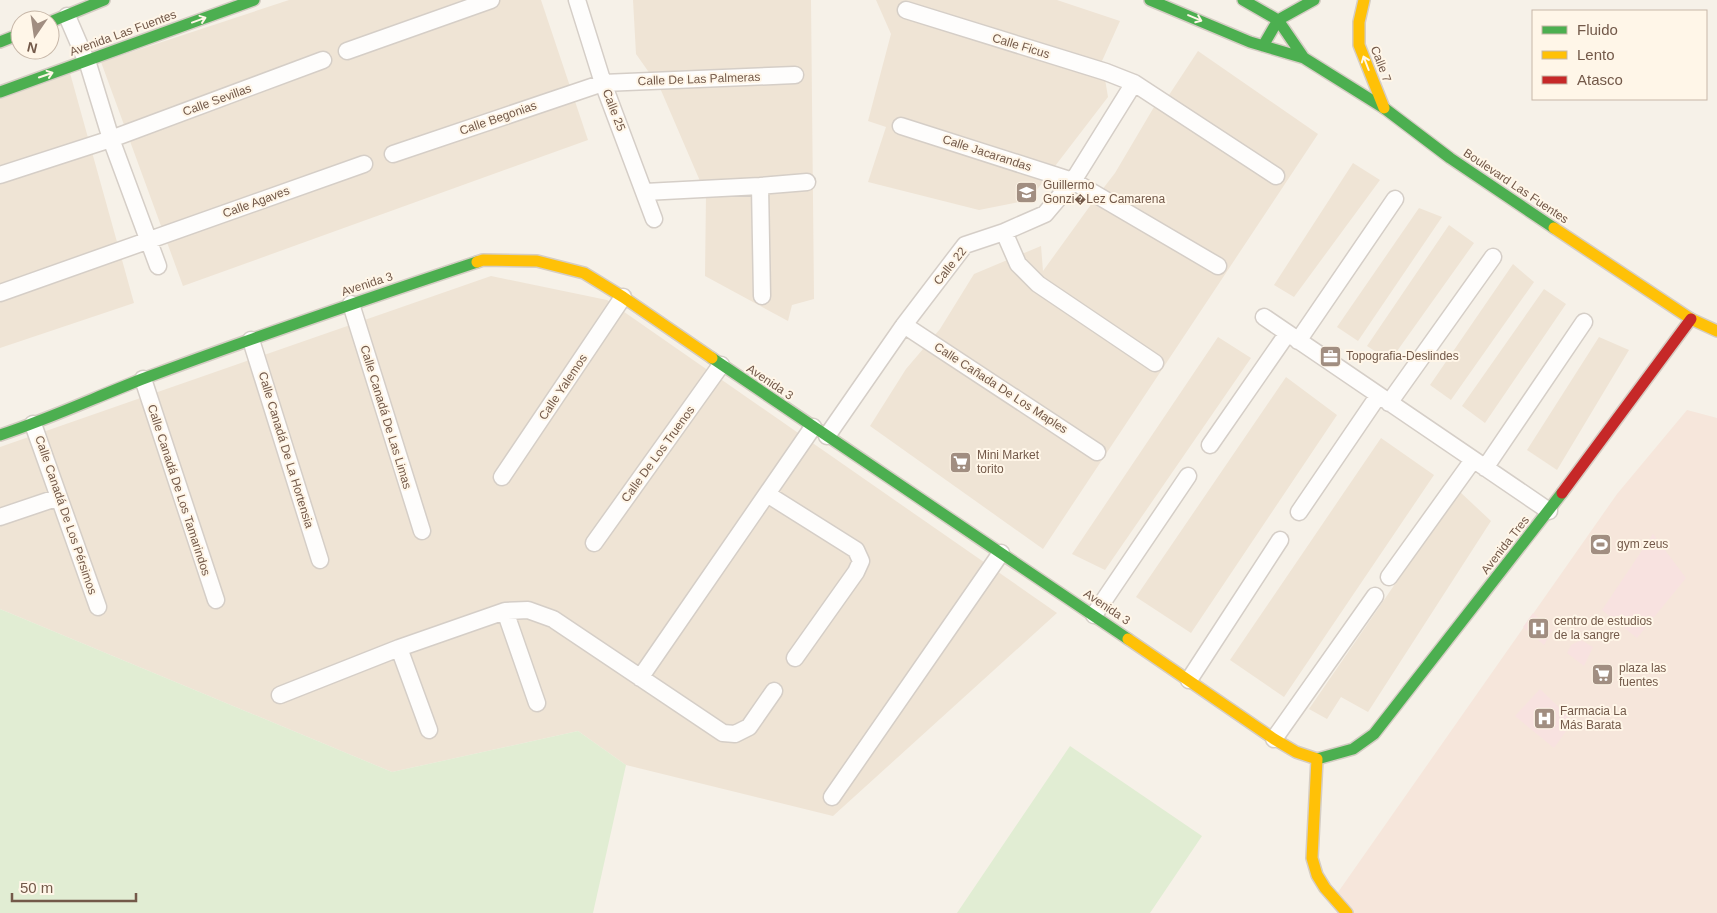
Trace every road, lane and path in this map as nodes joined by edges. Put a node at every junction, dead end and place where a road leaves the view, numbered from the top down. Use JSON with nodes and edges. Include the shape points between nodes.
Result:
{"nodes":[{"id":1,"x":104,"y":0,"type":"edge"},
{"id":2,"x":254,"y":0,"type":"edge"},
{"id":3,"x":491,"y":0,"type":"edge"},
{"id":4,"x":577,"y":0,"type":"edge"},
{"id":5,"x":1150,"y":0,"type":"edge"},
{"id":6,"x":1243,"y":0,"type":"edge"},
{"id":7,"x":1314,"y":0,"type":"edge"},
{"id":8,"x":1364,"y":0,"type":"edge"},
{"id":9,"x":906,"y":10,"type":"dead end"},
{"id":10,"x":67,"y":16,"type":"junction"},
{"id":11,"x":60,"y":18,"type":"edge"},
{"id":12,"x":1278,"y":20,"type":"junction"},
{"id":13,"x":1264,"y":46,"type":"junction"},
{"id":14,"x":347,"y":51,"type":"dead end"},
{"id":15,"x":1304,"y":58,"type":"junction"},
{"id":16,"x":323,"y":60,"type":"dead end"},
{"id":17,"x":86,"y":61,"type":"junction"},
{"id":18,"x":795,"y":75,"type":"dead end"},
{"id":19,"x":604,"y":83,"type":"junction"},
{"id":20,"x":1134,"y":83,"type":"junction"},
{"id":21,"x":0,"y":92,"type":"edge"},
{"id":22,"x":1384,"y":108,"type":"junction"},
{"id":23,"x":901,"y":126,"type":"dead end"},
{"id":24,"x":111,"y":139,"type":"junction"},
{"id":25,"x":393,"y":154,"type":"dead end"},
{"id":26,"x":364,"y":164,"type":"dead end"},
{"id":27,"x":0,"y":175,"type":"edge"},
{"id":28,"x":1276,"y":176,"type":"dead end"},
{"id":29,"x":1073,"y":181,"type":"junction"},
{"id":30,"x":807,"y":182,"type":"dead end"},
{"id":31,"x":760,"y":186,"type":"junction"},
{"id":32,"x":645,"y":192,"type":"junction"},
{"id":33,"x":1395,"y":199,"type":"dead end"},
{"id":34,"x":654,"y":219,"type":"dead end"},
{"id":35,"x":1004,"y":232,"type":"junction"},
{"id":36,"x":148,"y":241,"type":"junction"},
{"id":37,"x":1493,"y":257,"type":"dead end"},
{"id":38,"x":158,"y":266,"type":"dead end"},
{"id":39,"x":1218,"y":266,"type":"dead end"},
{"id":40,"x":0,"y":293,"type":"edge"},
{"id":41,"x":762,"y":296,"type":"dead end"},
{"id":42,"x":623,"y":297,"type":"junction"},
{"id":43,"x":351,"y":304,"type":"junction"},
{"id":44,"x":1264,"y":317,"type":"dead end"},
{"id":45,"x":1691,"y":319,"type":"junction"},
{"id":46,"x":1584,"y":322,"type":"dead end"},
{"id":47,"x":904,"y":325,"type":"junction"},
{"id":48,"x":1717,"y":330,"type":"edge"},
{"id":49,"x":1292,"y":337,"type":"junction"},
{"id":50,"x":251,"y":340,"type":"junction"},
{"id":51,"x":1155,"y":363,"type":"dead end"},
{"id":52,"x":721,"y":365,"type":"junction"},
{"id":53,"x":143,"y":379,"type":"junction"},
{"id":54,"x":1383,"y":400,"type":"junction"},
{"id":55,"x":34,"y":424,"type":"junction"},
{"id":56,"x":813,"y":427,"type":"junction"},
{"id":57,"x":0,"y":435,"type":"edge"},
{"id":58,"x":827,"y":436,"type":"junction"},
{"id":59,"x":1210,"y":445,"type":"dead end"},
{"id":60,"x":1097,"y":452,"type":"dead end"},
{"id":61,"x":1479,"y":464,"type":"junction"},
{"id":62,"x":1188,"y":476,"type":"dead end"},
{"id":63,"x":502,"y":477,"type":"dead end"},
{"id":64,"x":767,"y":494,"type":"junction"},
{"id":65,"x":60,"y":497,"type":"junction"},
{"id":66,"x":1549,"y":511,"type":"junction"},
{"id":67,"x":1300,"y":512,"type":"dead end"},
{"id":68,"x":0,"y":518,"type":"edge"},
{"id":69,"x":422,"y":531,"type":"dead end"},
{"id":70,"x":1280,"y":540,"type":"dead end"},
{"id":71,"x":594,"y":544,"type":"dead end"},
{"id":72,"x":1002,"y":553,"type":"junction"},
{"id":73,"x":320,"y":560,"type":"dead end"},
{"id":74,"x":1389,"y":577,"type":"dead end"},
{"id":75,"x":1375,"y":596,"type":"dead end"},
{"id":76,"x":216,"y":600,"type":"dead end"},
{"id":77,"x":98,"y":607,"type":"dead end"},
{"id":78,"x":505,"y":611,"type":"junction"},
{"id":79,"x":1094,"y":615,"type":"junction"},
{"id":80,"x":399,"y":648,"type":"junction"},
{"id":81,"x":795,"y":658,"type":"dead end"},
{"id":82,"x":640,"y":678,"type":"junction"},
{"id":83,"x":1189,"y":680,"type":"junction"},
{"id":84,"x":774,"y":691,"type":"dead end"},
{"id":85,"x":280,"y":695,"type":"dead end"},
{"id":86,"x":537,"y":703,"type":"dead end"},
{"id":87,"x":429,"y":730,"type":"dead end"},
{"id":88,"x":1274,"y":739,"type":"junction"},
{"id":89,"x":1317,"y":759,"type":"junction"},
{"id":90,"x":832,"y":797,"type":"dead end"},
{"id":91,"x":1347,"y":913,"type":"edge"}],
"edges":[{"from":1,"to":10,"type":"street"},
{"from":17,"to":2,"type":"street","name":"Avenida Las Fuentes","one_way":true},
{"from":3,"to":14,"type":"street"},
{"from":4,"to":19,"type":"street","name":"Calle 25"},
{"from":5,"to":13,"type":"street","one_way":true},
{"from":6,"to":12,"type":"street"},
{"from":7,"to":12,"type":"street"},
{"from":22,"to":8,"type":"street","name":"Calle 7","one_way":true,"via":[[1359,45],[1359,22]]},
{"from":9,"to":20,"type":"street","name":"Calle Ficus"},
{"from":10,"to":11,"type":"street"},
{"from":10,"to":17,"type":"street"},
{"from":12,"to":13,"type":"street"},
{"from":12,"to":15,"type":"street"},
{"from":13,"to":15,"type":"street"},
{"from":15,"to":22,"type":"street","name":"Boulevard Las Fuentes"},
{"from":16,"to":24,"type":"street","name":"Calle Sevillas"},
{"from":21,"to":17,"type":"street","name":"Avenida Las Fuentes","one_way":true},
{"from":17,"to":24,"type":"street"},
{"from":18,"to":19,"type":"street","name":"Calle De Las Palmeras"},
{"from":19,"to":25,"type":"street","name":"Calle Begonias"},
{"from":19,"to":32,"type":"street","name":"Calle 25"},
{"from":20,"to":28,"type":"street","name":"Calle Ficus"},
{"from":20,"to":29,"type":"street","name":"Calle 22"},
{"from":22,"to":45,"type":"street","name":"Boulevard Las Fuentes","via":[[1450,158]]},
{"from":23,"to":29,"type":"street","name":"Calle Jacarandas"},
{"from":24,"to":27,"type":"street","name":"Calle Sevillas"},
{"from":24,"to":36,"type":"street"},
{"from":26,"to":36,"type":"street","name":"Calle Agaves"},
{"from":29,"to":35,"type":"street","name":"Calle 22","via":[[1045,214]]},
{"from":29,"to":39,"type":"street","name":"Calle Jacarandas"},
{"from":30,"to":31,"type":"street"},
{"from":31,"to":32,"type":"street"},
{"from":31,"to":41,"type":"street"},
{"from":32,"to":34,"type":"street","name":"Calle 25"},
{"from":33,"to":49,"type":"street"},
{"from":35,"to":47,"type":"street","name":"Calle 22","via":[[965,246]]},
{"from":35,"to":51,"type":"street","via":[[1018,264],[1038,284]]},
{"from":36,"to":38,"type":"street"},
{"from":36,"to":40,"type":"street","name":"Calle Agaves"},
{"from":37,"to":54,"type":"street"},
{"from":42,"to":43,"type":"street","name":"Avenida 3","via":[[584,273],[537,261],[483,260]]},
{"from":42,"to":52,"type":"street","name":"Avenida 3"},
{"from":42,"to":63,"type":"street","name":"Calle Yalemos"},
{"from":43,"to":50,"type":"street","name":"Avenida 3"},
{"from":43,"to":69,"type":"street","name":"Calle Canadá De Las Limas"},
{"from":44,"to":49,"type":"street"},
{"from":45,"to":48,"type":"street","name":"Boulevard Las Fuentes"},
{"from":45,"to":66,"type":"street","name":"Avenida Tres"},
{"from":46,"to":61,"type":"street"},
{"from":47,"to":58,"type":"street","name":"Calle 22"},
{"from":47,"to":60,"type":"street","name":"Calle Cañada De Los Maples"},
{"from":49,"to":54,"type":"street"},
{"from":49,"to":59,"type":"street"},
{"from":50,"to":53,"type":"street","name":"Avenida 3"},
{"from":50,"to":73,"type":"street","name":"Calle Canadá De La Hortensia"},
{"from":52,"to":56,"type":"street","name":"Avenida 3"},
{"from":52,"to":71,"type":"street","name":"Calle De Los Truenos"},
{"from":53,"to":55,"type":"street","name":"Avenida 3"},
{"from":53,"to":76,"type":"street","name":"Calle Canadá De Los Tamarindos"},
{"from":54,"to":61,"type":"street"},
{"from":54,"to":67,"type":"street"},
{"from":55,"to":57,"type":"street","name":"Avenida 3"},
{"from":55,"to":65,"type":"street","name":"Calle Canadá De Los Pérsimos"},
{"from":56,"to":58,"type":"street","name":"Avenida 3"},
{"from":56,"to":64,"type":"street"},
{"from":58,"to":72,"type":"street","name":"Avenida 3"},
{"from":61,"to":66,"type":"street"},
{"from":61,"to":74,"type":"street"},
{"from":62,"to":79,"type":"street"},
{"from":64,"to":81,"type":"street","via":[[856,550],[861,561]]},
{"from":64,"to":82,"type":"street"},
{"from":65,"to":68,"type":"street"},
{"from":65,"to":77,"type":"street","name":"Calle Canadá De Los Pérsimos"},
{"from":66,"to":89,"type":"street","name":"Avenida Tres","via":[[1374,734],[1353,749]]},
{"from":70,"to":83,"type":"street"},
{"from":72,"to":79,"type":"street","name":"Avenida 3"},
{"from":72,"to":90,"type":"street"},
{"from":75,"to":88,"type":"street"},
{"from":78,"to":80,"type":"street"},
{"from":78,"to":82,"type":"street","via":[[528,610],[553,619]]},
{"from":78,"to":86,"type":"street"},
{"from":79,"to":83,"type":"street","name":"Avenida 3"},
{"from":80,"to":85,"type":"street"},
{"from":80,"to":87,"type":"street"},
{"from":82,"to":84,"type":"street","via":[[722,733],[729,734],[748,727]]},
{"from":83,"to":88,"type":"street","name":"Avenida 3"},
{"from":88,"to":89,"type":"street","name":"Avenida 3","via":[[1296,752]]},
{"from":89,"to":91,"type":"street","via":[[1312,858],[1322,887]]}]}
